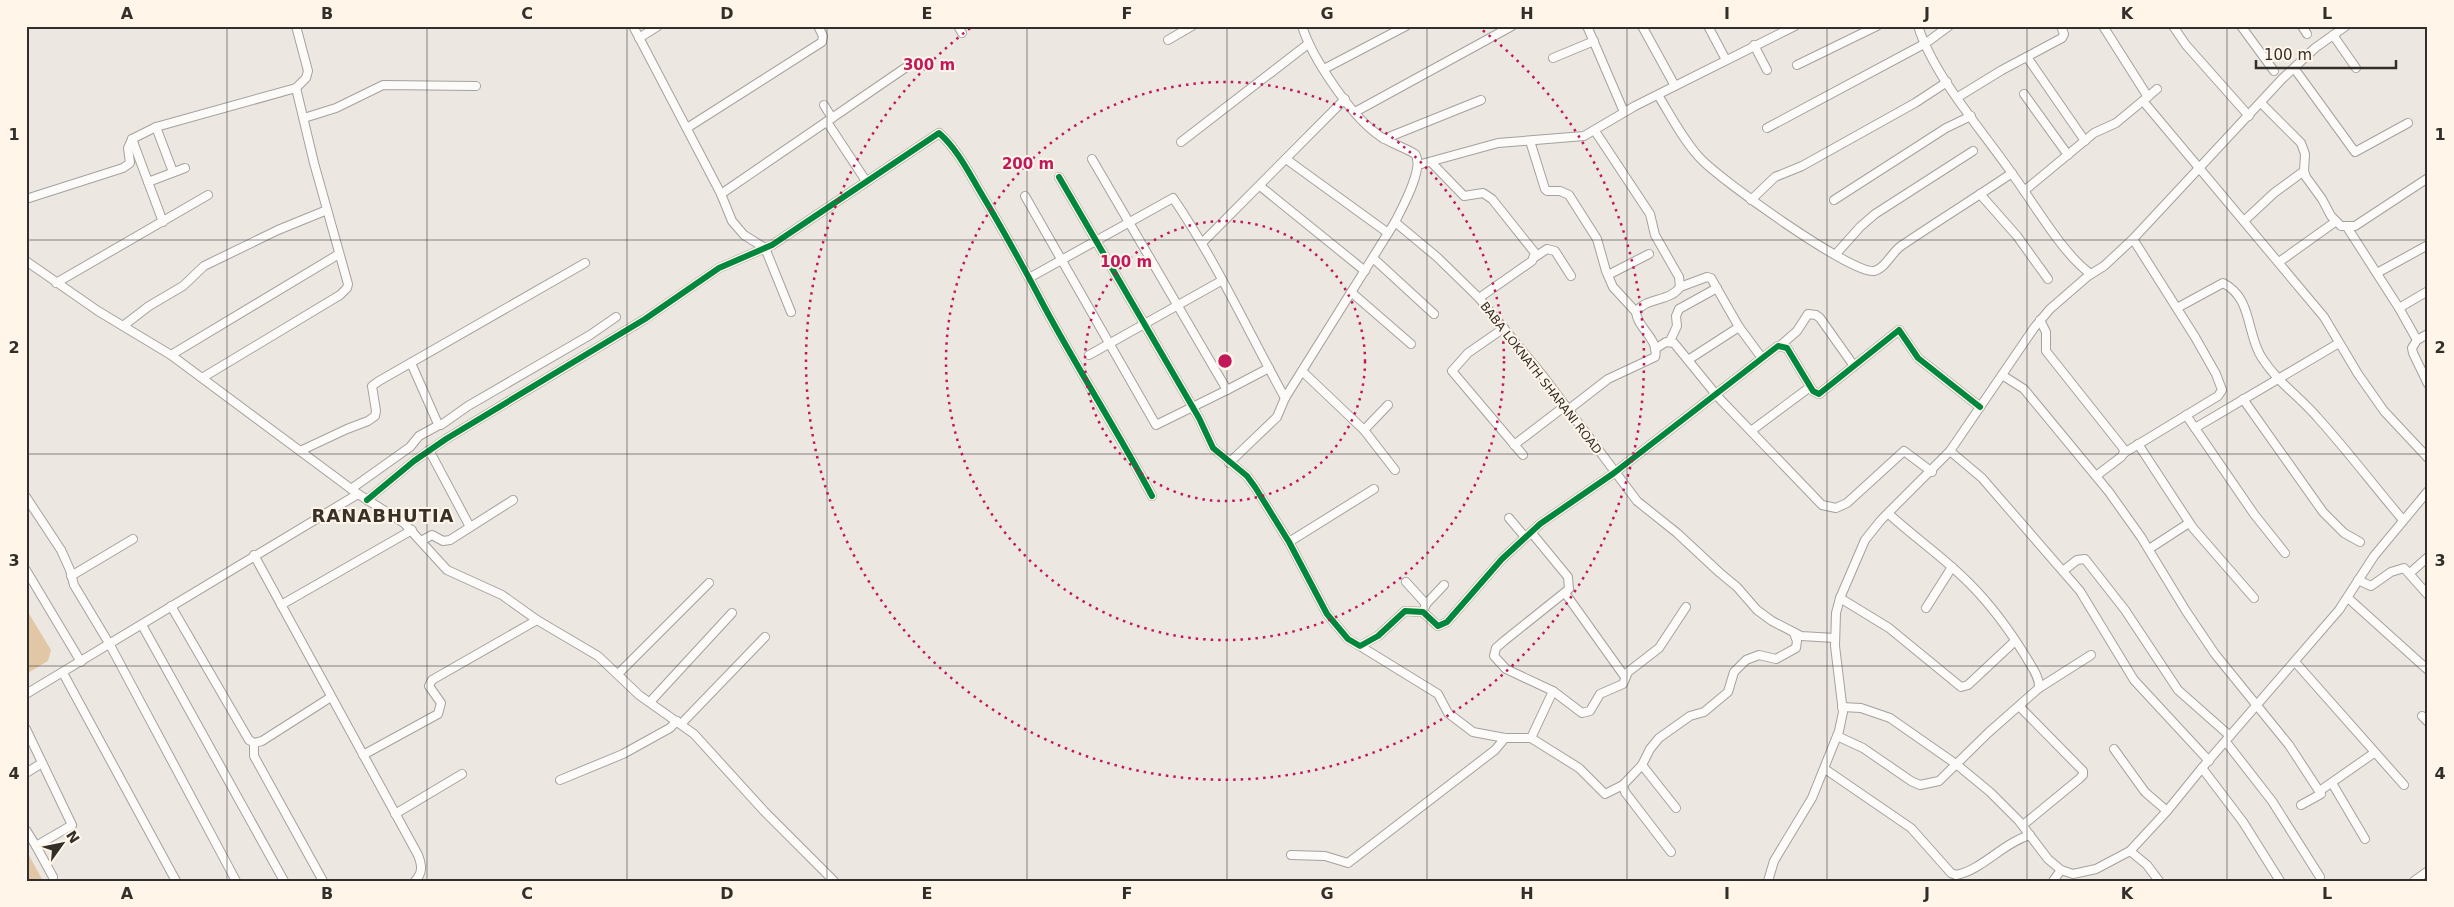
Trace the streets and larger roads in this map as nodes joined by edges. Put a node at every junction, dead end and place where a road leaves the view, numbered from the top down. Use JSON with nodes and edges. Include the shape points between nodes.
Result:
{"nodes":[{"id":1,"x":296,"y":26,"type":"edge"},
{"id":2,"x":633,"y":26,"type":"edge"},
{"id":3,"x":658,"y":26,"type":"edge"},
{"id":4,"x":818,"y":26,"type":"edge"},
{"id":5,"x":1192,"y":26,"type":"edge"},
{"id":6,"x":1302,"y":26,"type":"edge"},
{"id":7,"x":1406,"y":26,"type":"edge"},
{"id":8,"x":1512,"y":26,"type":"edge"},
{"id":9,"x":1587,"y":26,"type":"edge"},
{"id":10,"x":1642,"y":26,"type":"edge"},
{"id":11,"x":1708,"y":26,"type":"edge"},
{"id":12,"x":1795,"y":26,"type":"edge"},
{"id":13,"x":1877,"y":26,"type":"edge"},
{"id":14,"x":1918,"y":26,"type":"edge"},
{"id":15,"x":1949,"y":26,"type":"edge"},
{"id":16,"x":2061,"y":26,"type":"edge"},
{"id":17,"x":2103,"y":26,"type":"edge"},
{"id":18,"x":2173,"y":26,"type":"edge"},
{"id":19,"x":2241,"y":26,"type":"edge"},
{"id":20,"x":2302,"y":26,"type":"edge"},
{"id":21,"x":2346,"y":26,"type":"edge"},
{"id":22,"x":2307,"y":34,"type":"dead end"},
{"id":23,"x":2333,"y":35,"type":"junction"},
{"id":24,"x":639,"y":38,"type":"junction"},
{"id":25,"x":1168,"y":40,"type":"dead end"},
{"id":26,"x":1594,"y":41,"type":"junction"},
{"id":27,"x":1308,"y":44,"type":"junction"},
{"id":28,"x":1926,"y":44,"type":"junction"},
{"id":29,"x":1754,"y":45,"type":"junction"},
{"id":30,"x":2027,"y":57,"type":"junction"},
{"id":31,"x":1553,"y":58,"type":"dead end"},
{"id":32,"x":1726,"y":60,"type":"junction"},
{"id":33,"x":1798,"y":65,"type":"dead end"},
{"id":34,"x":905,"y":68,"type":"dead end"},
{"id":35,"x":2294,"y":68,"type":"junction"},
{"id":36,"x":2356,"y":68,"type":"dead end"},
{"id":37,"x":1324,"y":69,"type":"junction"},
{"id":38,"x":1767,"y":70,"type":"dead end"},
{"id":39,"x":2274,"y":72,"type":"dead end"},
{"id":40,"x":1947,"y":82,"type":"junction"},
{"id":41,"x":476,"y":86,"type":"dead end"},
{"id":42,"x":1675,"y":86,"type":"junction"},
{"id":43,"x":296,"y":88,"type":"junction"},
{"id":44,"x":2157,"y":89,"type":"dead end"},
{"id":45,"x":2024,"y":94,"type":"dead end"},
{"id":46,"x":1658,"y":95,"type":"junction"},
{"id":47,"x":1958,"y":97,"type":"junction"},
{"id":48,"x":2145,"y":99,"type":"junction"},
{"id":49,"x":1345,"y":100,"type":"junction"},
{"id":50,"x":1481,"y":100,"type":"dead end"},
{"id":51,"x":2261,"y":103,"type":"junction"},
{"id":52,"x":824,"y":105,"type":"dead end"},
{"id":53,"x":1355,"y":112,"type":"junction"},
{"id":54,"x":1624,"y":112,"type":"junction"},
{"id":55,"x":1971,"y":116,"type":"junction"},
{"id":56,"x":2249,"y":116,"type":"junction"},
{"id":57,"x":304,"y":118,"type":"junction"},
{"id":58,"x":830,"y":120,"type":"junction"},
{"id":59,"x":2408,"y":123,"type":"dead end"},
{"id":60,"x":156,"y":127,"type":"junction"},
{"id":61,"x":687,"y":128,"type":"junction"},
{"id":62,"x":1767,"y":128,"type":"dead end"},
{"id":63,"x":1595,"y":131,"type":"junction"},
{"id":64,"x":132,"y":139,"type":"junction"},
{"id":65,"x":1384,"y":139,"type":"junction"},
{"id":66,"x":1181,"y":142,"type":"dead end"},
{"id":67,"x":1530,"y":142,"type":"junction"},
{"id":68,"x":2085,"y":142,"type":"junction"},
{"id":69,"x":1973,"y":151,"type":"dead end"},
{"id":70,"x":2068,"y":155,"type":"junction"},
{"id":71,"x":1092,"y":159,"type":"dead end"},
{"id":72,"x":1286,"y":159,"type":"junction"},
{"id":73,"x":1431,"y":162,"type":"junction"},
{"id":74,"x":1418,"y":165,"type":"junction"},
{"id":75,"x":185,"y":168,"type":"dead end"},
{"id":76,"x":2199,"y":168,"type":"junction"},
{"id":77,"x":2304,"y":171,"type":"junction"},
{"id":78,"x":173,"y":172,"type":"junction"},
{"id":79,"x":2012,"y":173,"type":"junction"},
{"id":80,"x":1060,"y":177,"type":"dead end"},
{"id":81,"x":2428,"y":178,"type":"edge"},
{"id":82,"x":866,"y":181,"type":"junction"},
{"id":83,"x":148,"y":182,"type":"junction"},
{"id":84,"x":1260,"y":186,"type":"junction"},
{"id":85,"x":2024,"y":191,"type":"junction"},
{"id":86,"x":721,"y":194,"type":"junction"},
{"id":87,"x":1980,"y":194,"type":"junction"},
{"id":88,"x":208,"y":195,"type":"dead end"},
{"id":89,"x":1025,"y":196,"type":"dead end"},
{"id":90,"x":26,"y":199,"type":"edge"},
{"id":91,"x":1751,"y":200,"type":"junction"},
{"id":92,"x":1834,"y":200,"type":"dead end"},
{"id":93,"x":327,"y":210,"type":"junction"},
{"id":94,"x":2244,"y":221,"type":"junction"},
{"id":95,"x":163,"y":222,"type":"junction"},
{"id":96,"x":1129,"y":222,"type":"junction"},
{"id":97,"x":1395,"y":222,"type":"junction"},
{"id":98,"x":2336,"y":222,"type":"junction"},
{"id":99,"x":2347,"y":228,"type":"junction"},
{"id":100,"x":1388,"y":233,"type":"junction"},
{"id":101,"x":2133,"y":239,"type":"junction"},
{"id":102,"x":1096,"y":241,"type":"junction"},
{"id":103,"x":1203,"y":242,"type":"junction"},
{"id":104,"x":2428,"y":245,"type":"edge"},
{"id":105,"x":765,"y":248,"type":"junction"},
{"id":106,"x":340,"y":254,"type":"junction"},
{"id":107,"x":1648,"y":254,"type":"dead end"},
{"id":108,"x":1836,"y":254,"type":"junction"},
{"id":109,"x":1535,"y":257,"type":"junction"},
{"id":110,"x":1373,"y":258,"type":"junction"},
{"id":111,"x":1062,"y":260,"type":"junction"},
{"id":112,"x":2279,"y":262,"type":"junction"},
{"id":113,"x":584,"y":263,"type":"dead end"},
{"id":114,"x":28,"y":266,"type":"edge"},
{"id":115,"x":1365,"y":271,"type":"junction"},
{"id":116,"x":2377,"y":273,"type":"junction"},
{"id":117,"x":2091,"y":274,"type":"junction"},
{"id":118,"x":1608,"y":275,"type":"junction"},
{"id":119,"x":1571,"y":276,"type":"dead end"},
{"id":120,"x":1029,"y":278,"type":"junction"},
{"id":121,"x":2048,"y":279,"type":"dead end"},
{"id":122,"x":1221,"y":281,"type":"junction"},
{"id":123,"x":56,"y":283,"type":"junction"},
{"id":124,"x":1680,"y":287,"type":"junction"},
{"id":125,"x":1717,"y":288,"type":"junction"},
{"id":126,"x":2428,"y":291,"type":"edge"},
{"id":127,"x":1352,"y":292,"type":"junction"},
{"id":128,"x":1479,"y":298,"type":"junction"},
{"id":129,"x":1178,"y":305,"type":"junction"},
{"id":130,"x":2177,"y":308,"type":"junction"},
{"id":131,"x":2399,"y":308,"type":"junction"},
{"id":132,"x":792,"y":312,"type":"dead end"},
{"id":133,"x":1636,"y":312,"type":"junction"},
{"id":134,"x":1434,"y":314,"type":"dead end"},
{"id":135,"x":616,"y":317,"type":"dead end"},
{"id":136,"x":2040,"y":320,"type":"junction"},
{"id":137,"x":1145,"y":324,"type":"junction"},
{"id":138,"x":124,"y":326,"type":"junction"},
{"id":139,"x":1739,"y":326,"type":"junction"},
{"id":140,"x":1504,"y":328,"type":"junction"},
{"id":141,"x":2428,"y":334,"type":"edge"},
{"id":142,"x":2417,"y":340,"type":"junction"},
{"id":143,"x":1670,"y":341,"type":"junction"},
{"id":144,"x":2339,"y":343,"type":"junction"},
{"id":145,"x":1110,"y":344,"type":"junction"},
{"id":146,"x":1411,"y":344,"type":"dead end"},
{"id":147,"x":1781,"y":346,"type":"junction"},
{"id":148,"x":1655,"y":349,"type":"junction"},
{"id":149,"x":171,"y":355,"type":"junction"},
{"id":150,"x":1089,"y":355,"type":"dead end"},
{"id":151,"x":1762,"y":358,"type":"junction"},
{"id":152,"x":1688,"y":360,"type":"junction"},
{"id":153,"x":411,"y":363,"type":"junction"},
{"id":154,"x":1854,"y":366,"type":"junction"},
{"id":155,"x":1269,"y":368,"type":"junction"},
{"id":156,"x":1302,"y":371,"type":"junction"},
{"id":157,"x":2002,"y":375,"type":"junction"},
{"id":158,"x":202,"y":378,"type":"junction"},
{"id":159,"x":2276,"y":379,"type":"junction"},
{"id":160,"x":2427,"y":384,"type":"edge"},
{"id":161,"x":1810,"y":387,"type":"junction"},
{"id":162,"x":1227,"y":390,"type":"junction"},
{"id":163,"x":1715,"y":394,"type":"junction"},
{"id":164,"x":1285,"y":398,"type":"junction"},
{"id":165,"x":2243,"y":399,"type":"junction"},
{"id":166,"x":1388,"y":404,"type":"dead end"},
{"id":167,"x":1193,"y":407,"type":"junction"},
{"id":168,"x":1980,"y":407,"type":"junction"},
{"id":169,"x":1566,"y":408,"type":"junction"},
{"id":170,"x":2186,"y":415,"type":"junction"},
{"id":171,"x":439,"y":425,"type":"junction"},
{"id":172,"x":2195,"y":428,"type":"junction"},
{"id":173,"x":1364,"y":430,"type":"junction"},
{"id":174,"x":1751,"y":431,"type":"junction"},
{"id":175,"x":2138,"y":444,"type":"junction"},
{"id":176,"x":1514,"y":445,"type":"junction"},
{"id":177,"x":429,"y":450,"type":"junction"},
{"id":178,"x":300,"y":451,"type":"junction"},
{"id":179,"x":1950,"y":451,"type":"junction"},
{"id":180,"x":2124,"y":453,"type":"junction"},
{"id":181,"x":1523,"y":455,"type":"dead end"},
{"id":182,"x":2428,"y":458,"type":"edge"},
{"id":183,"x":1229,"y":463,"type":"junction"},
{"id":184,"x":1395,"y":470,"type":"dead end"},
{"id":185,"x":1932,"y":472,"type":"junction"},
{"id":186,"x":1614,"y":473,"type":"junction"},
{"id":187,"x":2096,"y":476,"type":"junction"},
{"id":188,"x":1374,"y":489,"type":"dead end"},
{"id":189,"x":355,"y":491,"type":"junction"},
{"id":190,"x":2428,"y":491,"type":"edge"},
{"id":191,"x":1152,"y":496,"type":"dead end"},
{"id":192,"x":26,"y":497,"type":"edge"},
{"id":193,"x":367,"y":500,"type":"junction"},
{"id":194,"x":512,"y":500,"type":"dead end"},
{"id":195,"x":1889,"y":514,"type":"junction"},
{"id":196,"x":1509,"y":518,"type":"dead end"},
{"id":197,"x":2403,"y":520,"type":"junction"},
{"id":198,"x":2189,"y":523,"type":"junction"},
{"id":199,"x":470,"y":527,"type":"junction"},
{"id":200,"x":412,"y":530,"type":"junction"},
{"id":201,"x":1528,"y":535,"type":"junction"},
{"id":202,"x":133,"y":539,"type":"dead end"},
{"id":203,"x":421,"y":541,"type":"junction"},
{"id":204,"x":1289,"y":542,"type":"junction"},
{"id":205,"x":2360,"y":542,"type":"dead end"},
{"id":206,"x":2149,"y":549,"type":"junction"},
{"id":207,"x":2285,"y":553,"type":"dead end"},
{"id":208,"x":254,"y":555,"type":"junction"},
{"id":209,"x":2428,"y":558,"type":"edge"},
{"id":210,"x":1952,"y":567,"type":"junction"},
{"id":211,"x":26,"y":570,"type":"edge"},
{"id":212,"x":2063,"y":572,"type":"junction"},
{"id":213,"x":2410,"y":573,"type":"junction"},
{"id":214,"x":71,"y":576,"type":"junction"},
{"id":215,"x":2358,"y":580,"type":"junction"},
{"id":216,"x":1406,"y":582,"type":"dead end"},
{"id":217,"x":709,"y":583,"type":"dead end"},
{"id":218,"x":1444,"y":585,"type":"dead end"},
{"id":219,"x":1564,"y":593,"type":"junction"},
{"id":220,"x":2428,"y":595,"type":"edge"},
{"id":221,"x":1840,"y":598,"type":"junction"},
{"id":222,"x":2254,"y":598,"type":"dead end"},
{"id":223,"x":2348,"y":598,"type":"junction"},
{"id":224,"x":281,"y":605,"type":"junction"},
{"id":225,"x":171,"y":606,"type":"junction"},
{"id":226,"x":1686,"y":607,"type":"dead end"},
{"id":227,"x":1425,"y":608,"type":"junction"},
{"id":228,"x":1926,"y":608,"type":"dead end"},
{"id":229,"x":732,"y":613,"type":"dead end"},
{"id":230,"x":537,"y":620,"type":"junction"},
{"id":231,"x":142,"y":625,"type":"junction"},
{"id":232,"x":1794,"y":633,"type":"junction"},
{"id":233,"x":765,"y":636,"type":"dead end"},
{"id":234,"x":1835,"y":638,"type":"junction"},
{"id":235,"x":2015,"y":641,"type":"junction"},
{"id":236,"x":110,"y":645,"type":"junction"},
{"id":237,"x":1360,"y":646,"type":"junction"},
{"id":238,"x":2091,"y":655,"type":"dead end"},
{"id":239,"x":82,"y":662,"type":"junction"},
{"id":240,"x":2296,"y":663,"type":"junction"},
{"id":241,"x":2428,"y":670,"type":"edge"},
{"id":242,"x":63,"y":673,"type":"junction"},
{"id":243,"x":618,"y":674,"type":"junction"},
{"id":244,"x":1625,"y":677,"type":"junction"},
{"id":245,"x":2039,"y":688,"type":"junction"},
{"id":246,"x":1553,"y":691,"type":"junction"},
{"id":247,"x":26,"y":694,"type":"edge"},
{"id":248,"x":331,"y":697,"type":"junction"},
{"id":249,"x":650,"y":702,"type":"junction"},
{"id":250,"x":2258,"y":704,"type":"junction"},
{"id":251,"x":2019,"y":706,"type":"junction"},
{"id":252,"x":1842,"y":707,"type":"junction"},
{"id":253,"x":676,"y":724,"type":"junction"},
{"id":254,"x":26,"y":729,"type":"edge"},
{"id":255,"x":1837,"y":736,"type":"junction"},
{"id":256,"x":1505,"y":738,"type":"junction"},
{"id":257,"x":1531,"y":738,"type":"junction"},
{"id":258,"x":2228,"y":739,"type":"junction"},
{"id":259,"x":254,"y":743,"type":"junction"},
{"id":260,"x":2114,"y":749,"type":"dead end"},
{"id":261,"x":2374,"y":753,"type":"junction"},
{"id":262,"x":363,"y":755,"type":"junction"},
{"id":263,"x":2209,"y":761,"type":"junction"},
{"id":264,"x":42,"y":763,"type":"junction"},
{"id":265,"x":1956,"y":764,"type":"junction"},
{"id":266,"x":1642,"y":765,"type":"junction"},
{"id":267,"x":2202,"y":768,"type":"junction"},
{"id":268,"x":1825,"y":769,"type":"junction"},
{"id":269,"x":26,"y":772,"type":"edge"},
{"id":270,"x":462,"y":774,"type":"dead end"},
{"id":271,"x":560,"y":780,"type":"dead end"},
{"id":272,"x":2332,"y":783,"type":"junction"},
{"id":273,"x":1623,"y":785,"type":"junction"},
{"id":274,"x":2404,"y":785,"type":"dead end"},
{"id":275,"x":2321,"y":790,"type":"junction"},
{"id":276,"x":2301,"y":804,"type":"dead end"},
{"id":277,"x":1676,"y":808,"type":"dead end"},
{"id":278,"x":2167,"y":811,"type":"junction"},
{"id":279,"x":395,"y":814,"type":"junction"},
{"id":280,"x":2023,"y":825,"type":"junction"},
{"id":281,"x":26,"y":830,"type":"edge"},
{"id":282,"x":2030,"y":834,"type":"junction"},
{"id":283,"x":2365,"y":839,"type":"dead end"},
{"id":284,"x":36,"y":846,"type":"junction"},
{"id":285,"x":2130,"y":850,"type":"junction"},
{"id":286,"x":1671,"y":852,"type":"dead end"},
{"id":287,"x":1291,"y":855,"type":"dead end"},
{"id":288,"x":2061,"y":870,"type":"junction"},
{"id":289,"x":2428,"y":871,"type":"edge"},
{"id":290,"x":53,"y":877,"type":"dead end"},
{"id":291,"x":2320,"y":877,"type":"dead end"},
{"id":292,"x":417,"y":880,"type":"edge"},
{"id":293,"x":176,"y":881,"type":"edge"},
{"id":294,"x":236,"y":881,"type":"edge"},
{"id":295,"x":284,"y":881,"type":"edge"},
{"id":296,"x":323,"y":881,"type":"edge"},
{"id":297,"x":834,"y":881,"type":"edge"},
{"id":298,"x":1768,"y":881,"type":"edge"},
{"id":299,"x":2053,"y":881,"type":"edge"},
{"id":300,"x":2159,"y":881,"type":"edge"},
{"id":301,"x":2280,"y":881,"type":"edge"},
{"id":302,"x":2414,"y":881,"type":"edge"}],
"edges":[{"from":1,"to":43,"type":"street","via":[[308,71]]},
{"from":2,"to":24,"type":"street"},
{"from":3,"to":24,"type":"street"},
{"from":4,"to":61,"type":"street","via":[[822,42]]},
{"from":5,"to":25,"type":"street"},
{"from":6,"to":27,"type":"street"},
{"from":7,"to":37,"type":"street"},
{"from":8,"to":53,"type":"street"},
{"from":9,"to":26,"type":"street"},
{"from":10,"to":42,"type":"street"},
{"from":11,"to":32,"type":"street"},
{"from":12,"to":29,"type":"street"},
{"from":13,"to":33,"type":"street"},
{"from":14,"to":28,"type":"street"},
{"from":15,"to":28,"type":"street"},
{"from":16,"to":30,"type":"street","via":[[2062,38]]},
{"from":17,"to":48,"type":"street"},
{"from":18,"to":56,"type":"street"},
{"from":19,"to":39,"type":"street"},
{"from":20,"to":22,"type":"street"},
{"from":21,"to":23,"type":"street"},
{"from":23,"to":35,"type":"street"},
{"from":23,"to":36,"type":"street"},
{"from":24,"to":61,"type":"street"},
{"from":26,"to":31,"type":"street"},
{"from":26,"to":54,"type":"street"},
{"from":27,"to":37,"type":"street"},
{"from":27,"to":66,"type":"street"},
{"from":28,"to":40,"type":"street"},
{"from":28,"to":62,"type":"street"},
{"from":29,"to":32,"type":"street"},
{"from":29,"to":38,"type":"street"},
{"from":30,"to":47,"type":"street"},
{"from":30,"to":68,"type":"street"},
{"from":32,"to":42,"type":"street"},
{"from":34,"to":58,"type":"street"},
{"from":35,"to":51,"type":"street"},
{"from":35,"to":59,"type":"street","via":[[2355,152]]},
{"from":37,"to":49,"type":"street"},
{"from":40,"to":47,"type":"street"},
{"from":40,"to":91,"type":"street","via":[[1897,114],[1790,173],[1775,177]]},
{"from":41,"to":57,"type":"street","via":[[383,85],[336,108]]},
{"from":42,"to":46,"type":"street"},
{"from":43,"to":57,"type":"street"},
{"from":43,"to":60,"type":"street"},
{"from":44,"to":48,"type":"street"},
{"from":45,"to":70,"type":"street"},
{"from":46,"to":54,"type":"street"},
{"from":46,"to":91,"type":"street","via":[[1701,159]]},
{"from":47,"to":55,"type":"street"},
{"from":48,"to":68,"type":"street","via":[[2116,123],[2094,133]]},
{"from":48,"to":76,"type":"street"},
{"from":49,"to":53,"type":"street"},
{"from":49,"to":72,"type":"street"},
{"from":50,"to":65,"type":"street"},
{"from":51,"to":56,"type":"street"},
{"from":51,"to":77,"type":"street","via":[[2301,143],[2305,154]]},
{"from":52,"to":58,"type":"street"},
{"from":53,"to":65,"type":"street"},
{"from":54,"to":63,"type":"street"},
{"from":55,"to":79,"type":"street"},
{"from":55,"to":92,"type":"street","via":[[1946,128]]},
{"from":56,"to":76,"type":"street"},
{"from":57,"to":93,"type":"street"},
{"from":58,"to":82,"type":"street"},
{"from":58,"to":86,"type":"street"},
{"from":60,"to":64,"type":"street"},
{"from":60,"to":78,"type":"street"},
{"from":61,"to":86,"type":"street"},
{"from":63,"to":67,"type":"street","via":[[1578,138]]},
{"from":63,"to":124,"type":"street","via":[[1650,214],[1655,235],[1679,276]]},
{"from":64,"to":83,"type":"street"},
{"from":64,"to":90,"type":"street","via":[[128,148],[130,163],[123,168]]},
{"from":65,"to":74,"type":"street","via":[[1415,154]]},
{"from":67,"to":73,"type":"street","via":[[1498,143]]},
{"from":67,"to":118,"type":"street","via":[[1545,188],[1548,192],[1560,191],[1569,195],[1597,239]]},
{"from":68,"to":70,"type":"street"},
{"from":69,"to":108,"type":"street","via":[[1876,214]]},
{"from":70,"to":85,"type":"street"},
{"from":71,"to":96,"type":"street"},
{"from":72,"to":84,"type":"street"},
{"from":72,"to":100,"type":"street"},
{"from":73,"to":74,"type":"street"},
{"from":73,"to":109,"type":"street","via":[[1464,196],[1483,193],[1492,199],[1533,248]]},
{"from":74,"to":97,"type":"street"},
{"from":75,"to":78,"type":"street"},
{"from":76,"to":94,"type":"street"},
{"from":76,"to":101,"type":"street"},
{"from":77,"to":94,"type":"street"},
{"from":77,"to":98,"type":"street"},
{"from":78,"to":83,"type":"street"},
{"from":79,"to":85,"type":"street"},
{"from":79,"to":87,"type":"street"},
{"from":80,"to":102,"type":"street"},
{"from":81,"to":99,"type":"street","via":[[2364,221]]},
{"from":82,"to":105,"type":"street"},
{"from":82,"to":120,"type":"street","via":[[940,133],[964,164]]},
{"from":83,"to":95,"type":"street"},
{"from":84,"to":103,"type":"street"},
{"from":84,"to":115,"type":"street"},
{"from":85,"to":117,"type":"street","via":[[2072,256]]},
{"from":86,"to":105,"type":"street","via":[[732,221],[744,236]]},
{"from":87,"to":108,"type":"street","via":[[1896,250],[1880,269],[1869,271]]},
{"from":87,"to":121,"type":"street","via":[[2017,236]]},
{"from":88,"to":95,"type":"street"},
{"from":89,"to":111,"type":"street"},
{"from":91,"to":108,"type":"street"},
{"from":93,"to":106,"type":"street"},
{"from":93,"to":138,"type":"street","via":[[204,266],[183,286],[149,306]]},
{"from":94,"to":112,"type":"street"},
{"from":95,"to":123,"type":"street"},
{"from":96,"to":102,"type":"street"},
{"from":96,"to":103,"type":"street","via":[[1173,198]]},
{"from":96,"to":129,"type":"street"},
{"from":97,"to":100,"type":"street"},
{"from":97,"to":128,"type":"street","name":"BABA LOKNATH SHARANI ROAD"},
{"from":98,"to":99,"type":"street"},
{"from":98,"to":112,"type":"street"},
{"from":99,"to":116,"type":"street"},
{"from":100,"to":110,"type":"street"},
{"from":101,"to":117,"type":"street"},
{"from":101,"to":130,"type":"street"},
{"from":102,"to":111,"type":"street"},
{"from":102,"to":137,"type":"street"},
{"from":103,"to":122,"type":"street"},
{"from":104,"to":116,"type":"street"},
{"from":105,"to":132,"type":"street"},
{"from":105,"to":177,"type":"street","via":[[719,268],[645,319]]},
{"from":106,"to":149,"type":"street"},
{"from":106,"to":158,"type":"street","via":[[348,284],[345,291]]},
{"from":107,"to":118,"type":"street"},
{"from":109,"to":119,"type":"street","via":[[1547,250],[1555,251]]},
{"from":109,"to":128,"type":"street"},
{"from":110,"to":115,"type":"street"},
{"from":110,"to":134,"type":"street"},
{"from":111,"to":120,"type":"street"},
{"from":111,"to":145,"type":"street"},
{"from":112,"to":144,"type":"street","via":[[2324,317]]},
{"from":113,"to":153,"type":"street"},
{"from":114,"to":123,"type":"street"},
{"from":115,"to":127,"type":"street"},
{"from":116,"to":131,"type":"street"},
{"from":117,"to":136,"type":"street"},
{"from":118,"to":133,"type":"street","via":[[1613,287]]},
{"from":120,"to":191,"type":"street"},
{"from":122,"to":129,"type":"street"},
{"from":122,"to":155,"type":"street"},
{"from":123,"to":138,"type":"street"},
{"from":124,"to":125,"type":"street","via":[[1707,277]]},
{"from":124,"to":133,"type":"street","via":[[1672,295]]},
{"from":125,"to":139,"type":"street"},
{"from":125,"to":143,"type":"street","via":[[1679,309],[1677,326]]},
{"from":126,"to":131,"type":"street"},
{"from":127,"to":146,"type":"street"},
{"from":127,"to":156,"type":"street"},
{"from":128,"to":140,"type":"street","name":"BABA LOKNATH SHARANI ROAD"},
{"from":129,"to":137,"type":"street"},
{"from":129,"to":162,"type":"street"},
{"from":130,"to":159,"type":"street","via":[[2223,282],[2228,285],[2248,313],[2255,346]]},
{"from":130,"to":170,"type":"street","via":[[2222,390],[2218,396]]},
{"from":131,"to":142,"type":"street"},
{"from":133,"to":148,"type":"street"},
{"from":135,"to":171,"type":"street"},
{"from":136,"to":157,"type":"street"},
{"from":136,"to":180,"type":"street","via":[[2046,332],[2046,350],[2118,440]]},
{"from":137,"to":145,"type":"street"},
{"from":137,"to":167,"type":"street"},
{"from":138,"to":149,"type":"street"},
{"from":139,"to":151,"type":"street"},
{"from":139,"to":152,"type":"street"},
{"from":140,"to":169,"type":"street","name":"BABA LOKNATH SHARANI ROAD"},
{"from":140,"to":176,"type":"street","via":[[1468,353],[1452,371]]},
{"from":141,"to":142,"type":"street"},
{"from":142,"to":160,"type":"street","via":[[2413,353]]},
{"from":143,"to":148,"type":"street"},
{"from":143,"to":152,"type":"street"},
{"from":144,"to":159,"type":"street"},
{"from":144,"to":182,"type":"street","via":[[2384,411]]},
{"from":145,"to":150,"type":"street"},
{"from":145,"to":167,"type":"street","via":[[1156,425]]},
{"from":147,"to":151,"type":"street"},
{"from":147,"to":154,"type":"street","via":[[1797,332],[1808,314],[1816,315]]},
{"from":147,"to":161,"type":"street","via":[[1787,348]]},
{"from":148,"to":169,"type":"street","via":[[1655,357],[1651,360],[1608,380]]},
{"from":149,"to":158,"type":"street"},
{"from":151,"to":163,"type":"street"},
{"from":152,"to":163,"type":"street"},
{"from":153,"to":171,"type":"street"},
{"from":153,"to":178,"type":"street","via":[[372,386],[376,411],[368,422]]},
{"from":154,"to":161,"type":"street","via":[[1819,394]]},
{"from":154,"to":168,"type":"street","via":[[1899,330],[1918,358]]},
{"from":155,"to":162,"type":"street"},
{"from":155,"to":164,"type":"street"},
{"from":156,"to":164,"type":"street"},
{"from":156,"to":173,"type":"street"},
{"from":157,"to":168,"type":"street"},
{"from":157,"to":187,"type":"street","via":[[2024,389]]},
{"from":158,"to":178,"type":"street"},
{"from":159,"to":165,"type":"street"},
{"from":159,"to":197,"type":"street","via":[[2321,421]]},
{"from":161,"to":174,"type":"street"},
{"from":162,"to":167,"type":"street"},
{"from":163,"to":174,"type":"street"},
{"from":163,"to":186,"type":"street"},
{"from":164,"to":183,"type":"street","via":[[1277,417]]},
{"from":165,"to":172,"type":"street"},
{"from":165,"to":205,"type":"street","via":[[2323,512],[2344,533]]},
{"from":166,"to":173,"type":"street"},
{"from":167,"to":183,"type":"street","via":[[1212,448]]},
{"from":168,"to":179,"type":"street"},
{"from":169,"to":176,"type":"street"},
{"from":169,"to":186,"type":"street","name":"BABA LOKNATH SHARANI ROAD"},
{"from":170,"to":172,"type":"street"},
{"from":170,"to":175,"type":"street"},
{"from":171,"to":189,"type":"street","via":[[419,436]]},
{"from":172,"to":207,"type":"street"},
{"from":173,"to":184,"type":"street"},
{"from":174,"to":185,"type":"street","via":[[1816,502],[1829,508],[1836,508],[1855,498],[1900,453],[1908,452]]},
{"from":175,"to":180,"type":"street"},
{"from":175,"to":198,"type":"street"},
{"from":176,"to":181,"type":"street"},
{"from":177,"to":193,"type":"street"},
{"from":177,"to":199,"type":"street"},
{"from":178,"to":189,"type":"street"},
{"from":179,"to":185,"type":"street"},
{"from":179,"to":212,"type":"street","via":[[1982,478]]},
{"from":180,"to":187,"type":"street"},
{"from":183,"to":204,"type":"street","via":[[1247,476]]},
{"from":185,"to":195,"type":"street"},
{"from":186,"to":201,"type":"street"},
{"from":186,"to":232,"type":"street","name":"BABA LOKNATH SHARANI ROAD","via":[[1637,501],[1738,587],[1757,610]]},
{"from":187,"to":206,"type":"street"},
{"from":188,"to":204,"type":"street"},
{"from":189,"to":193,"type":"street"},
{"from":189,"to":208,"type":"street"},
{"from":190,"to":197,"type":"street"},
{"from":192,"to":214,"type":"street","via":[[61,550]]},
{"from":193,"to":200,"type":"street"},
{"from":194,"to":199,"type":"street"},
{"from":195,"to":210,"type":"street"},
{"from":195,"to":221,"type":"street","via":[[1865,540]]},
{"from":196,"to":201,"type":"street"},
{"from":197,"to":215,"type":"street"},
{"from":198,"to":206,"type":"street"},
{"from":198,"to":222,"type":"street"},
{"from":199,"to":203,"type":"street","via":[[446,542],[432,535]]},
{"from":200,"to":203,"type":"street"},
{"from":200,"to":224,"type":"street"},
{"from":201,"to":219,"type":"street","via":[[1568,577],[1569,589]]},
{"from":201,"to":227,"type":"street","via":[[1502,559],[1447,622],[1438,626]]},
{"from":202,"to":214,"type":"street"},
{"from":203,"to":230,"type":"street","via":[[447,570],[502,595]]},
{"from":204,"to":237,"type":"street","via":[[1327,614],[1348,639]]},
{"from":206,"to":250,"type":"street","via":[[2215,654]]},
{"from":208,"to":224,"type":"street"},
{"from":208,"to":225,"type":"street"},
{"from":209,"to":213,"type":"street"},
{"from":210,"to":228,"type":"street"},
{"from":210,"to":235,"type":"street","via":[[1987,602]]},
{"from":211,"to":239,"type":"street"},
{"from":212,"to":258,"type":"street","via":[[2077,560],[2085,559],[2125,610],[2178,690]]},
{"from":212,"to":263,"type":"street","via":[[2080,591],[2134,680]]},
{"from":213,"to":215,"type":"street","via":[[2404,568],[2397,569],[2371,586]]},
{"from":213,"to":220,"type":"street"},
{"from":214,"to":236,"type":"street"},
{"from":215,"to":223,"type":"street"},
{"from":216,"to":227,"type":"street"},
{"from":217,"to":243,"type":"street"},
{"from":218,"to":227,"type":"street"},
{"from":219,"to":244,"type":"street"},
{"from":219,"to":246,"type":"street","via":[[1504,640],[1494,652],[1497,661],[1506,669]]},
{"from":221,"to":234,"type":"street"},
{"from":221,"to":235,"type":"street","via":[[1889,628],[1961,687],[1968,685]]},
{"from":223,"to":240,"type":"street"},
{"from":223,"to":241,"type":"street"},
{"from":224,"to":248,"type":"street"},
{"from":225,"to":231,"type":"street"},
{"from":225,"to":259,"type":"street","via":[[244,733]]},
{"from":226,"to":244,"type":"street","via":[[1659,648]]},
{"from":227,"to":237,"type":"street","via":[[1405,611],[1371,642]]},
{"from":229,"to":249,"type":"street"},
{"from":230,"to":243,"type":"street","via":[[598,656]]},
{"from":230,"to":262,"type":"street","via":[[432,680],[429,686],[440,703],[438,714]]},
{"from":231,"to":236,"type":"street"},
{"from":231,"to":295,"type":"street"},
{"from":232,"to":234,"type":"street","name":"BABA LOKNATH SHARANI ROAD"},
{"from":232,"to":266,"type":"street","via":[[1796,648],[1776,659],[1759,655],[1746,660],[1734,672],[1728,692],[1704,712],[1690,716],[1658,738]]},
{"from":233,"to":253,"type":"street"},
{"from":234,"to":252,"type":"street"},
{"from":235,"to":245,"type":"street","via":[[2035,672]]},
{"from":236,"to":239,"type":"street"},
{"from":236,"to":294,"type":"street"},
{"from":237,"to":256,"type":"street","via":[[1438,694],[1448,713],[1472,732]]},
{"from":238,"to":245,"type":"street"},
{"from":239,"to":242,"type":"street"},
{"from":240,"to":250,"type":"street"},
{"from":240,"to":261,"type":"street"},
{"from":242,"to":247,"type":"street"},
{"from":242,"to":293,"type":"street"},
{"from":243,"to":249,"type":"street"},
{"from":244,"to":246,"type":"street","via":[[1619,687],[1600,694],[1587,713],[1582,713]]},
{"from":245,"to":251,"type":"street"},
{"from":246,"to":257,"type":"street"},
{"from":248,"to":259,"type":"street","via":[[278,733]]},
{"from":248,"to":262,"type":"street"},
{"from":249,"to":253,"type":"street"},
{"from":250,"to":258,"type":"street"},
{"from":250,"to":275,"type":"street"},
{"from":251,"to":265,"type":"street"},
{"from":251,"to":280,"type":"street","via":[[2083,770],[2079,780]]},
{"from":252,"to":255,"type":"street"},
{"from":252,"to":265,"type":"street","via":[[1861,708],[1890,718]]},
{"from":253,"to":271,"type":"street","via":[[612,759]]},
{"from":253,"to":297,"type":"street","via":[[694,734]]},
{"from":254,"to":264,"type":"street"},
{"from":255,"to":265,"type":"street","via":[[1863,748],[1920,785],[1939,781]]},
{"from":255,"to":268,"type":"street"},
{"from":256,"to":257,"type":"street"},
{"from":256,"to":287,"type":"street","via":[[1495,750],[1348,862],[1325,856]]},
{"from":257,"to":273,"type":"street","via":[[1578,768],[1606,794]]},
{"from":258,"to":263,"type":"street"},
{"from":258,"to":291,"type":"street"},
{"from":259,"to":296,"type":"street","via":[[254,756]]},
{"from":260,"to":278,"type":"street","via":[[2144,792]]},
{"from":261,"to":272,"type":"street"},
{"from":261,"to":274,"type":"street"},
{"from":262,"to":279,"type":"street"},
{"from":263,"to":267,"type":"street"},
{"from":264,"to":269,"type":"street"},
{"from":264,"to":284,"type":"street","via":[[72,825]]},
{"from":265,"to":280,"type":"street"},
{"from":266,"to":273,"type":"street"},
{"from":266,"to":277,"type":"street"},
{"from":267,"to":278,"type":"street"},
{"from":267,"to":301,"type":"street","via":[[2243,822]]},
{"from":268,"to":282,"type":"street","via":[[1912,828],[1956,875]]},
{"from":268,"to":298,"type":"street","via":[[1807,808],[1774,861]]},
{"from":270,"to":279,"type":"street"},
{"from":272,"to":275,"type":"street"},
{"from":272,"to":283,"type":"street"},
{"from":273,"to":286,"type":"street"},
{"from":275,"to":276,"type":"street","via":[[2321,794]]},
{"from":278,"to":285,"type":"street"},
{"from":279,"to":292,"type":"street","via":[[422,865]]},
{"from":280,"to":282,"type":"street"},
{"from":281,"to":284,"type":"street"},
{"from":282,"to":288,"type":"street","via":[[2048,859]]},
{"from":284,"to":290,"type":"street"},
{"from":285,"to":288,"type":"street","via":[[2083,873]]},
{"from":285,"to":300,"type":"street"},
{"from":288,"to":299,"type":"street"},
{"from":289,"to":302,"type":"street"}]}
